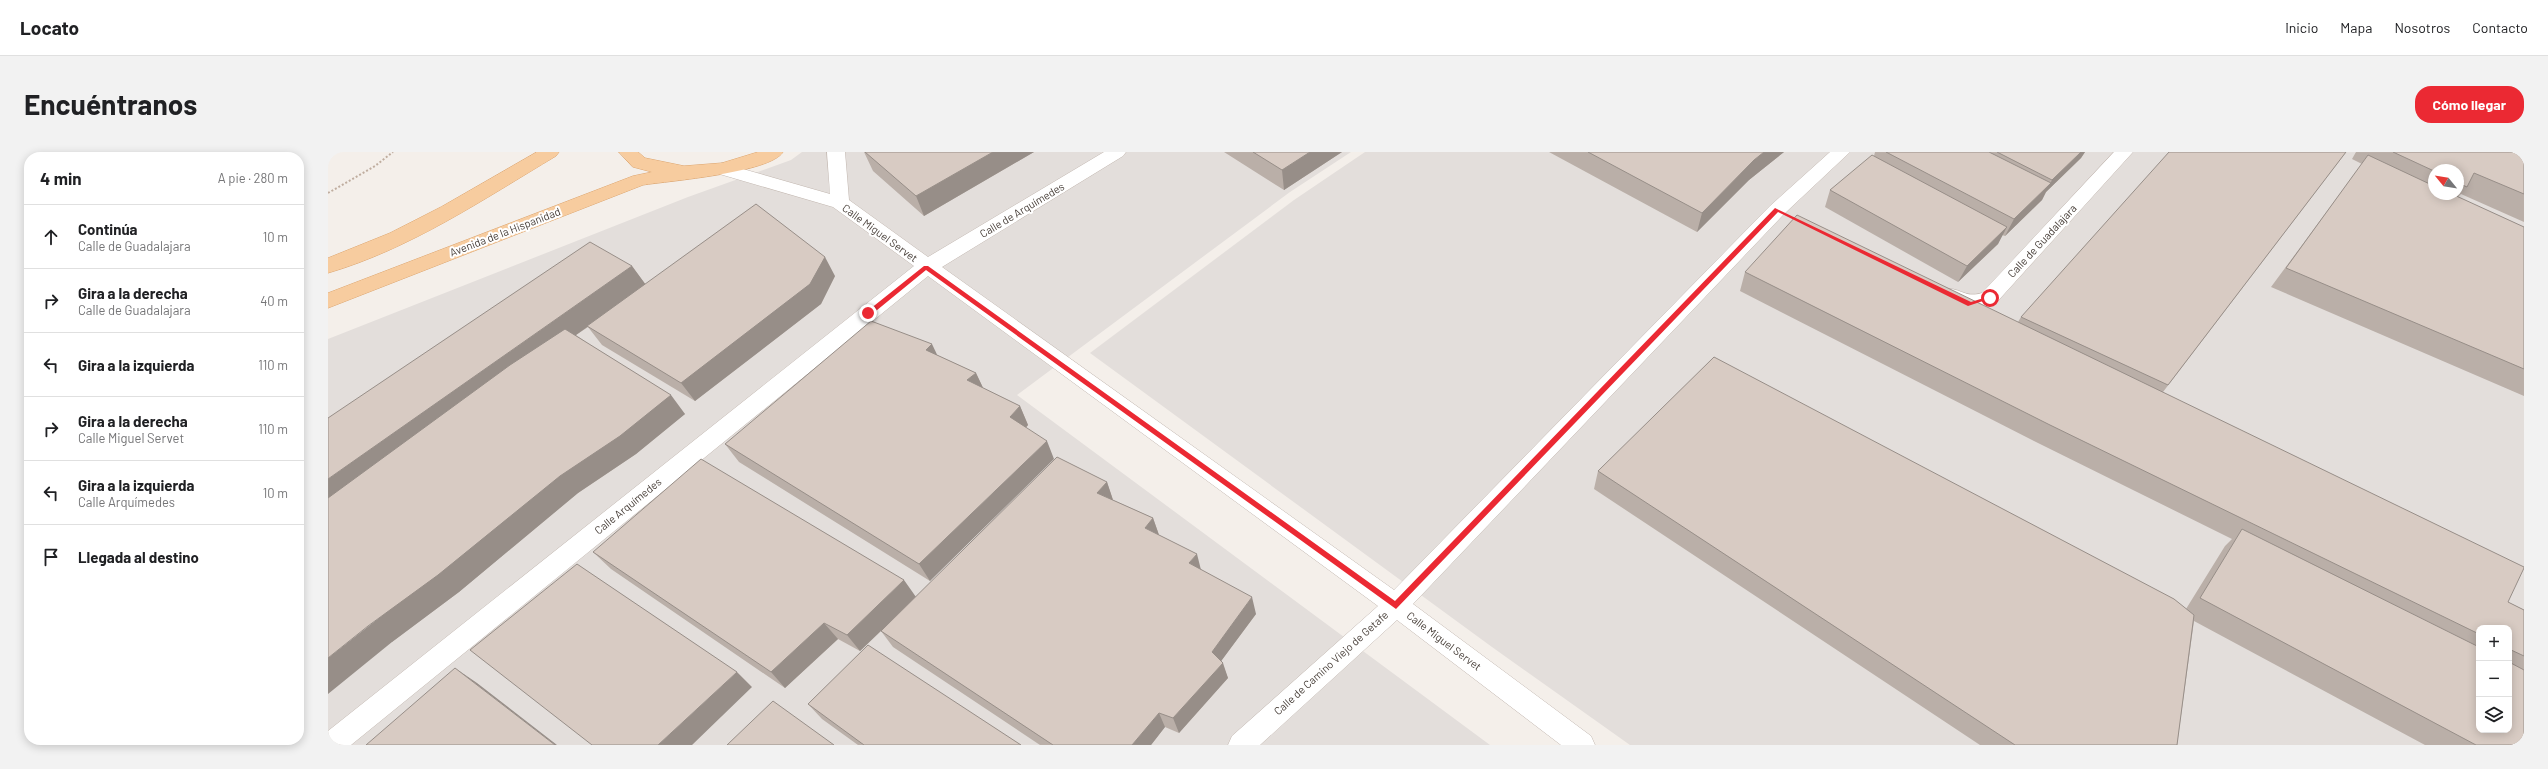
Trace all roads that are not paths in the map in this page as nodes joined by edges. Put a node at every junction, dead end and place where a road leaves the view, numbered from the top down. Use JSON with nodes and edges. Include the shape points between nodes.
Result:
{"nodes":[{"id":1,"x":550,"y":152,"type":"edge"},
{"id":2,"x":628,"y":152,"type":"edge"},
{"id":3,"x":774,"y":152,"type":"edge"},
{"id":4,"x":836,"y":152,"type":"edge"},
{"id":5,"x":1117,"y":152,"type":"edge"},
{"id":6,"x":1840,"y":152,"type":"edge"},
{"id":7,"x":2124,"y":152,"type":"edge"},
{"id":8,"x":722,"y":169,"type":"junction"},
{"id":9,"x":684,"y":172,"type":"junction"},
{"id":10,"x":840,"y":204,"type":"junction"},
{"id":11,"x":328,"y":266,"type":"edge"},
{"id":12,"x":926,"y":267,"type":"junction"},
{"id":13,"x":1934,"y":287,"type":"edge"},
{"id":14,"x":328,"y":301,"type":"edge"},
{"id":15,"x":1396,"y":605,"type":"junction"},
{"id":16,"x":331,"y":745,"type":"edge"},
{"id":17,"x":1241,"y":745,"type":"edge"},
{"id":18,"x":1582,"y":745,"type":"edge"}],
"edges":[{"from":1,"to":11,"type":"main road","via":[[448,212],[397,238]]},
{"from":2,"to":9,"type":"main road","via":[[639,163]]},
{"from":3,"to":8,"type":"main road"},
{"from":4,"to":10,"type":"street"},
{"from":5,"to":12,"type":"street","name":"Calle de Arquímedes"},
{"from":6,"to":15,"type":"street","name":"Calle de Camino Viejo de Getafe","via":[[1784,213]]},
{"from":7,"to":13,"type":"street","name":"Calle de Guadalajara","via":[[1990,298],[1970,304]]},
{"from":8,"to":9,"type":"main road"},
{"from":8,"to":10,"type":"street","name":"Calle Miguel Servet"},
{"from":9,"to":14,"type":"main road","name":"Avenida de la Hispanidad","via":[[639,180]]},
{"from":10,"to":12,"type":"street","name":"Calle Miguel Servet"},
{"from":12,"to":15,"type":"street","name":"Calle Miguel Servet"},
{"from":12,"to":16,"type":"street","name":"Calle Arquímedes"},
{"from":15,"to":17,"type":"street","name":"Calle de Camino Viejo de Getafe"},
{"from":15,"to":18,"type":"street","name":"Calle Miguel Servet"}]}
